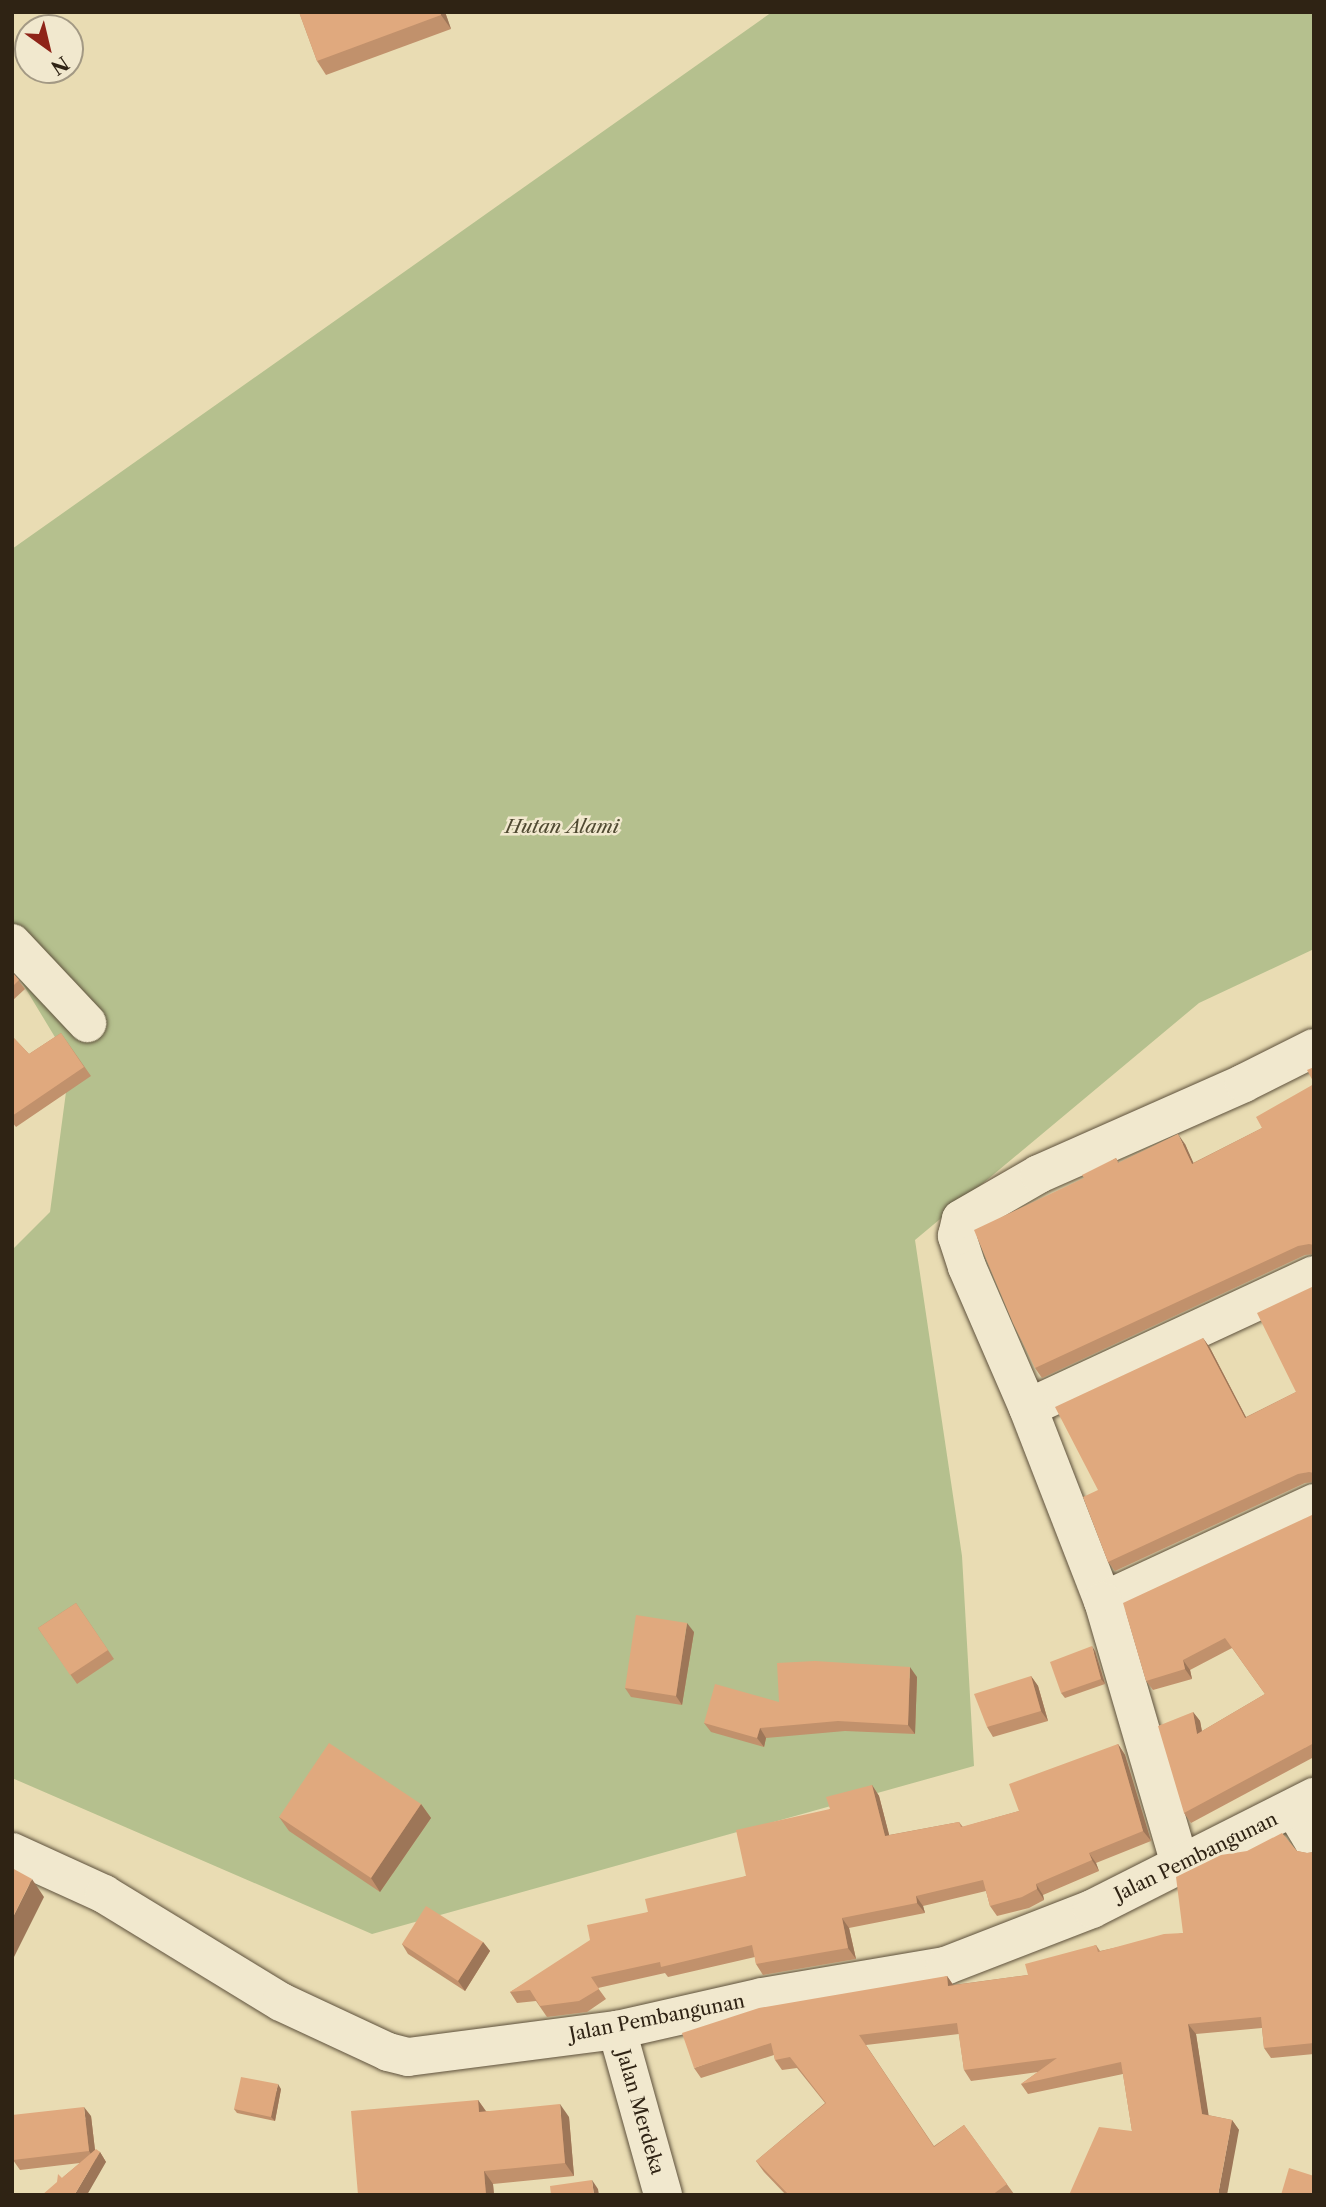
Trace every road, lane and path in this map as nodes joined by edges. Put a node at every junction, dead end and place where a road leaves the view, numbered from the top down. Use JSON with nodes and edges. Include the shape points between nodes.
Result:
{"nodes":[{"id":1,"x":12,"y":943,"type":"edge"},
{"id":2,"x":87,"y":1023,"type":"dead end"},
{"id":3,"x":1314,"y":1048,"type":"edge"},
{"id":4,"x":1314,"y":1275,"type":"edge"},
{"id":5,"x":1028,"y":1408,"type":"junction"},
{"id":6,"x":1314,"y":1503,"type":"edge"},
{"id":7,"x":1103,"y":1601,"type":"junction"},
{"id":8,"x":1304,"y":1803,"type":"edge"},
{"id":9,"x":1314,"y":1842,"type":"edge"},
{"id":10,"x":12,"y":1852,"type":"edge"},
{"id":11,"x":1180,"y":1864,"type":"junction"},
{"id":12,"x":617,"y":2030,"type":"junction"},
{"id":13,"x":663,"y":2195,"type":"edge"}],
"edges":[{"from":1,"to":2,"type":"street"},
{"from":3,"to":5,"type":"street","via":[[1040,1174],[961,1219],[957,1236],[967,1267]]},
{"from":4,"to":5,"type":"street"},
{"from":5,"to":7,"type":"street"},
{"from":6,"to":7,"type":"street"},
{"from":7,"to":11,"type":"street"},
{"from":8,"to":9,"type":"street"},
{"from":8,"to":11,"type":"street","name":"Jalan Pembangunan"},
{"from":10,"to":12,"type":"street","name":"Jalan Pembangunan","via":[[104,1894],[281,2002],[388,2052],[431,2056]]},
{"from":11,"to":12,"type":"street","name":"Jalan Pembangunan","via":[[1092,1909],[945,1966],[762,1997]]},
{"from":12,"to":13,"type":"street","name":"Jalan Merdeka"}]}
